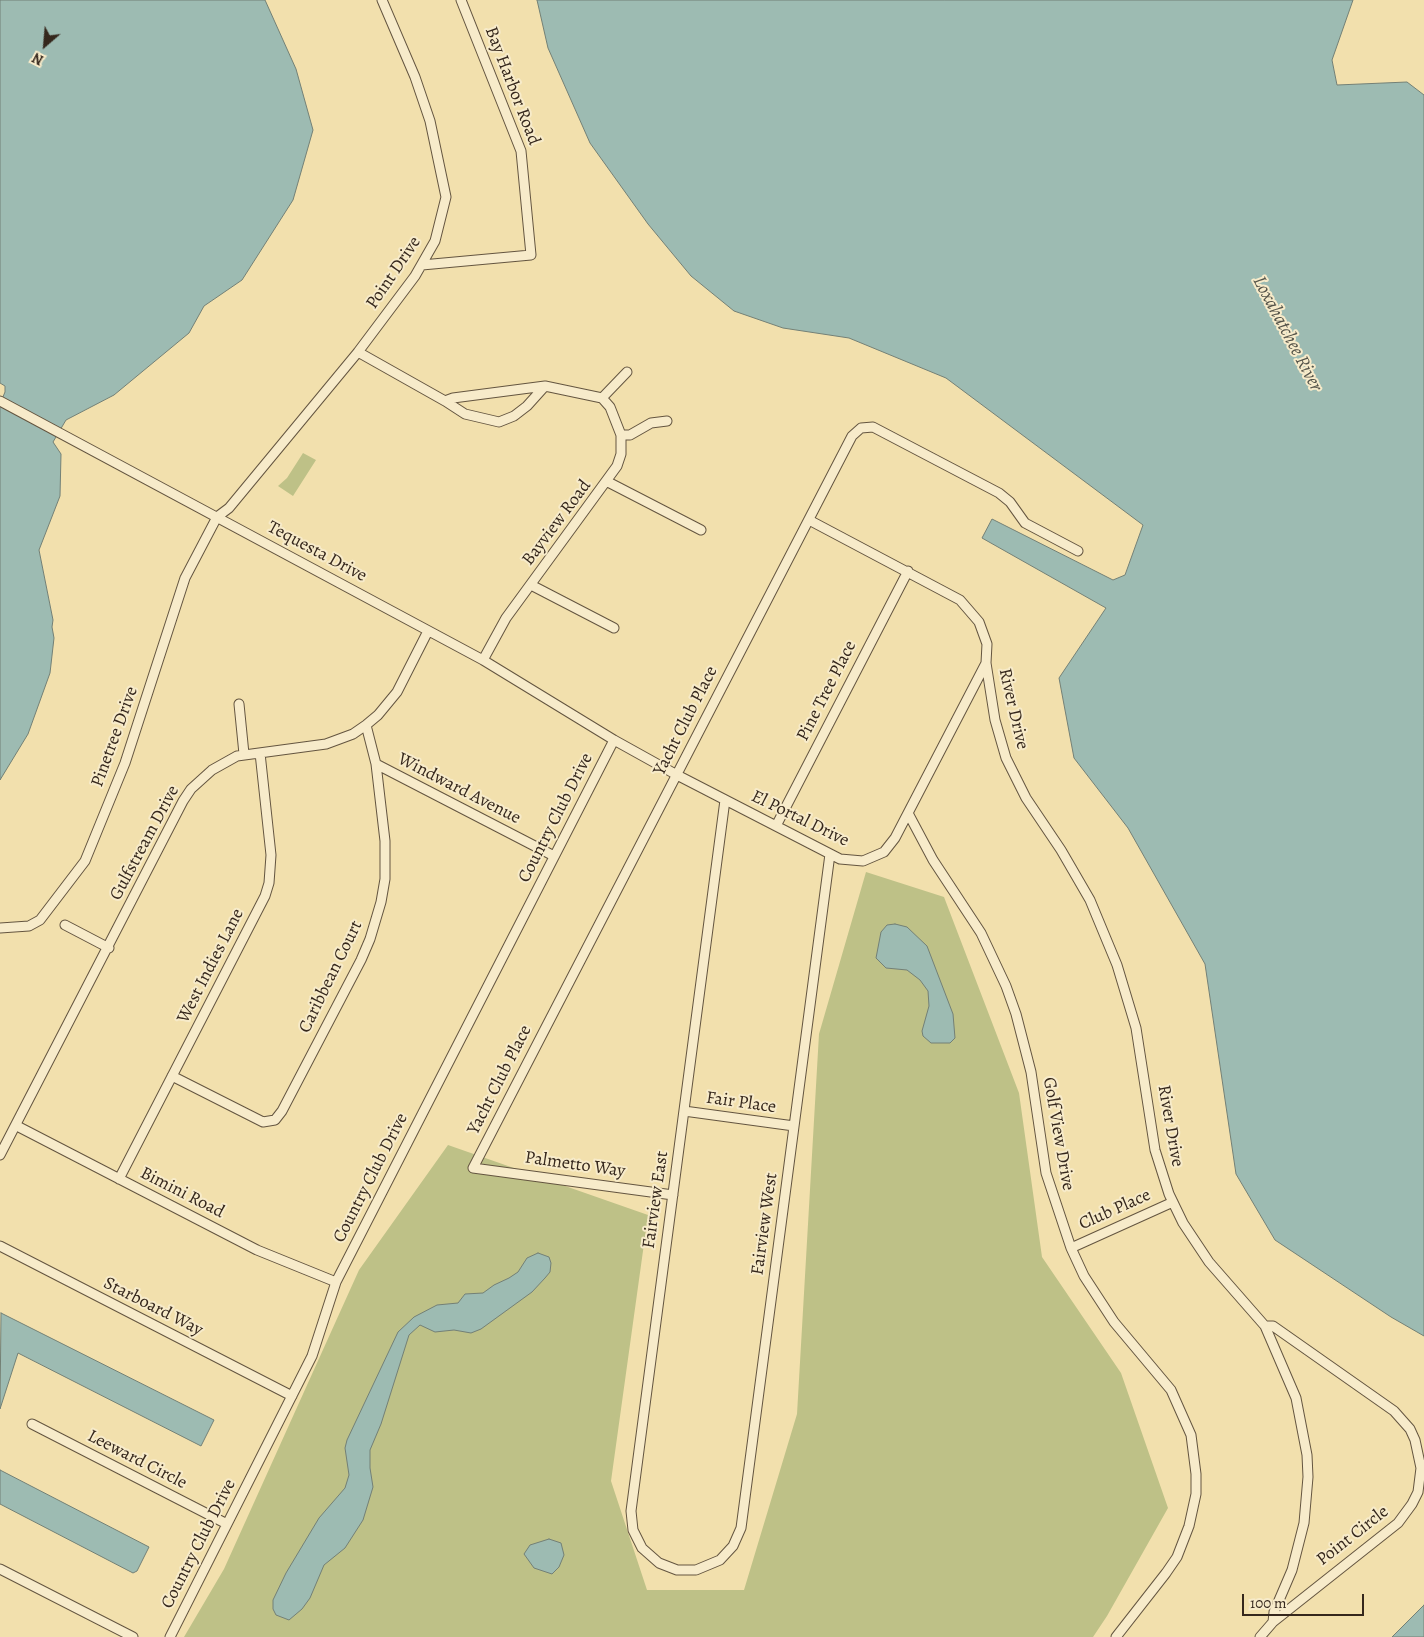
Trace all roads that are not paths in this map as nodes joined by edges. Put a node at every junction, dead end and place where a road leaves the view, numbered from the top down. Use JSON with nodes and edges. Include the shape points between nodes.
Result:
{"nodes":[{"id":1,"x":382,"y":0,"type":"edge"},
{"id":2,"x":461,"y":0,"type":"edge"},
{"id":3,"x":422,"y":265,"type":"junction"},
{"id":4,"x":358,"y":352,"type":"junction"},
{"id":5,"x":627,"y":372,"type":"dead end"},
{"id":6,"x":545,"y":386,"type":"junction"},
{"id":7,"x":602,"y":398,"type":"junction"},
{"id":8,"x":0,"y":401,"type":"edge"},
{"id":9,"x":445,"y":401,"type":"junction"},
{"id":10,"x":667,"y":421,"type":"dead end"},
{"id":11,"x":620,"y":435,"type":"junction"},
{"id":12,"x":608,"y":482,"type":"junction"},
{"id":13,"x":217,"y":517,"type":"junction"},
{"id":14,"x":809,"y":520,"type":"junction"},
{"id":15,"x":701,"y":530,"type":"dead end"},
{"id":16,"x":1078,"y":551,"type":"dead end"},
{"id":17,"x":908,"y":571,"type":"junction"},
{"id":18,"x":531,"y":585,"type":"junction"},
{"id":19,"x":614,"y":628,"type":"dead end"},
{"id":20,"x":428,"y":631,"type":"junction"},
{"id":21,"x":483,"y":660,"type":"junction"},
{"id":22,"x":986,"y":664,"type":"junction"},
{"id":23,"x":239,"y":704,"type":"dead end"},
{"id":24,"x":366,"y":725,"type":"junction"},
{"id":25,"x":614,"y":740,"type":"junction"},
{"id":26,"x":260,"y":753,"type":"junction"},
{"id":27,"x":244,"y":754,"type":"junction"},
{"id":28,"x":376,"y":764,"type":"junction"},
{"id":29,"x":677,"y":775,"type":"junction"},
{"id":30,"x":725,"y":800,"type":"junction"},
{"id":31,"x":908,"y":813,"type":"junction"},
{"id":32,"x":776,"y":826,"type":"junction"},
{"id":33,"x":830,"y":854,"type":"junction"},
{"id":34,"x":554,"y":856,"type":"junction"},
{"id":35,"x":65,"y":926,"type":"dead end"},
{"id":36,"x":0,"y":928,"type":"edge"},
{"id":37,"x":109,"y":948,"type":"junction"},
{"id":38,"x":172,"y":1076,"type":"junction"},
{"id":39,"x":684,"y":1111,"type":"junction"},
{"id":40,"x":17,"y":1126,"type":"junction"},
{"id":41,"x":794,"y":1126,"type":"junction"},
{"id":42,"x":0,"y":1155,"type":"edge"},
{"id":43,"x":473,"y":1168,"type":"joint"},
{"id":44,"x":119,"y":1179,"type":"junction"},
{"id":45,"x":673,"y":1195,"type":"junction"},
{"id":46,"x":1173,"y":1202,"type":"junction"},
{"id":47,"x":0,"y":1246,"type":"edge"},
{"id":48,"x":1071,"y":1248,"type":"junction"},
{"id":49,"x":336,"y":1282,"type":"junction"},
{"id":50,"x":1265,"y":1326,"type":"junction"},
{"id":51,"x":292,"y":1396,"type":"junction"},
{"id":52,"x":32,"y":1424,"type":"dead end"},
{"id":53,"x":227,"y":1524,"type":"junction"},
{"id":54,"x":0,"y":1569,"type":"edge"},
{"id":55,"x":690,"y":1570,"type":"joint"},
{"id":56,"x":1273,"y":1622,"type":"junction"},
{"id":57,"x":133,"y":1637,"type":"edge"},
{"id":58,"x":170,"y":1637,"type":"edge"},
{"id":59,"x":1116,"y":1637,"type":"edge"},
{"id":60,"x":1260,"y":1637,"type":"edge"}],
"edges":[{"from":1,"to":3,"type":"street","name":"Point Drive","via":[[430,121],[446,197],[440,228]]},
{"from":2,"to":3,"type":"street","name":"Bay Harbor Road","via":[[521,151],[532,255]]},
{"from":3,"to":4,"type":"street","name":"Point Drive"},
{"from":4,"to":9,"type":"street"},
{"from":4,"to":13,"type":"street","name":"Point Drive","via":[[229,508]]},
{"from":5,"to":7,"type":"street"},
{"from":6,"to":7,"type":"street"},
{"from":6,"to":9,"type":"street"},
{"from":6,"to":9,"type":"street","via":[[528,406],[499,422],[465,414]]},
{"from":7,"to":11,"type":"street","name":"Bayview Road","via":[[610,407]]},
{"from":8,"to":13,"type":"street","name":"Tequesta Drive"},
{"from":10,"to":11,"type":"street","via":[[652,423],[630,435]]},
{"from":11,"to":12,"type":"street","name":"Bayview Road","via":[[619,460]]},
{"from":12,"to":15,"type":"street"},
{"from":12,"to":18,"type":"street","name":"Bayview Road"},
{"from":13,"to":20,"type":"street","name":"Tequesta Drive"},
{"from":13,"to":36,"type":"street","name":"Pinetree Drive","via":[[185,578],[125,763],[84,860],[40,920],[29,926]]},
{"from":14,"to":16,"type":"street","name":"Yacht Club Place","via":[[852,436],[867,426],[999,493],[1025,523]]},
{"from":14,"to":17,"type":"street"},
{"from":14,"to":29,"type":"street","name":"Yacht Club Place"},
{"from":17,"to":22,"type":"street","name":"El Portal Drive","via":[[960,600],[976,617],[988,649]]},
{"from":17,"to":32,"type":"street","name":"Pine Tree Place"},
{"from":18,"to":19,"type":"street"},
{"from":18,"to":21,"type":"street","name":"Bayview Road","via":[[506,618]]},
{"from":20,"to":21,"type":"street","name":"Tequesta Drive"},
{"from":20,"to":24,"type":"street","name":"Gulfstream Drive","via":[[397,692]]},
{"from":21,"to":25,"type":"street","name":"Tequesta Drive"},
{"from":22,"to":31,"type":"street","name":"El Portal Drive"},
{"from":22,"to":46,"type":"street","name":"River Drive","via":[[995,720],[1006,758],[1026,798],[1086,893],[1117,965],[1136,1028],[1155,1150]]},
{"from":23,"to":27,"type":"street"},
{"from":24,"to":26,"type":"street","name":"Gulfstream Drive","via":[[326,744]]},
{"from":24,"to":28,"type":"street","name":"Caribbean Court"},
{"from":25,"to":29,"type":"street","name":"El Portal Drive"},
{"from":25,"to":34,"type":"street","name":"Country Club Drive"},
{"from":26,"to":27,"type":"street","name":"Gulfstream Drive"},
{"from":26,"to":38,"type":"street","name":"West Indies Lane","via":[[272,855],[269,882],[262,903]]},
{"from":27,"to":37,"type":"street","name":"Gulfstream Drive","via":[[212,770],[191,789]]},
{"from":28,"to":34,"type":"street","name":"Windward Avenue"},
{"from":28,"to":38,"type":"street","name":"Caribbean Court","via":[[385,864],[378,917],[361,960],[282,1111],[275,1120],[263,1122]]},
{"from":29,"to":30,"type":"street","name":"El Portal Drive"},
{"from":29,"to":43,"type":"street","name":"Yacht Club Place"},
{"from":30,"to":32,"type":"street","name":"El Portal Drive"},
{"from":30,"to":39,"type":"street","name":"Fairview East"},
{"from":31,"to":33,"type":"street","name":"El Portal Drive","via":[[892,844],[879,855],[858,862]]},
{"from":31,"to":48,"type":"street","name":"Golf View Drive","via":[[933,860],[981,933],[1006,986],[1031,1072],[1046,1174]]},
{"from":32,"to":33,"type":"street","name":"El Portal Drive"},
{"from":33,"to":41,"type":"street","name":"Fairview West"},
{"from":34,"to":49,"type":"street","name":"Country Club Drive"},
{"from":35,"to":37,"type":"street"},
{"from":37,"to":40,"type":"street","name":"Gulfstream Drive"},
{"from":38,"to":44,"type":"street","name":"West Indies Lane"},
{"from":39,"to":41,"type":"street","name":"Fair Place"},
{"from":39,"to":45,"type":"street","name":"Fairview East"},
{"from":40,"to":42,"type":"street","name":"Gulfstream Drive"},
{"from":40,"to":44,"type":"street","name":"Bimini Road"},
{"from":41,"to":55,"type":"street","name":"Fairview West","via":[[741,1528],[733,1546],[720,1560]]},
{"from":43,"to":45,"type":"street","name":"Palmetto Way"},
{"from":44,"to":49,"type":"street","name":"Bimini Road","via":[[257,1250]]},
{"from":45,"to":55,"type":"street","name":"Fairview East","via":[[631,1518],[635,1536],[646,1553],[670,1568]]},
{"from":46,"to":48,"type":"street","name":"Club Place"},
{"from":46,"to":50,"type":"street","name":"River Drive","via":[[1209,1262]]},
{"from":47,"to":51,"type":"street","name":"Starboard Way"},
{"from":48,"to":59,"type":"street","name":"Golf View Drive","via":[[1084,1276],[1114,1322],[1171,1390],[1186,1420],[1195,1454],[1194,1507],[1182,1545],[1166,1573]]},
{"from":49,"to":51,"type":"street","name":"Country Club Drive","via":[[320,1334]]},
{"from":50,"to":56,"type":"street","name":"River Drive","via":[[1296,1398],[1305,1438],[1308,1478],[1299,1548]]},
{"from":50,"to":56,"type":"street","name":"Point Circle","via":[[1273,1326],[1394,1411],[1415,1440],[1421,1468],[1412,1504],[1398,1523]]},
{"from":51,"to":53,"type":"street","name":"Country Club Drive"},
{"from":52,"to":53,"type":"street","name":"Leeward Circle"},
{"from":53,"to":58,"type":"street","name":"Country Club Drive"},
{"from":54,"to":57,"type":"street"},
{"from":56,"to":60,"type":"street","name":"River Drive"}]}
